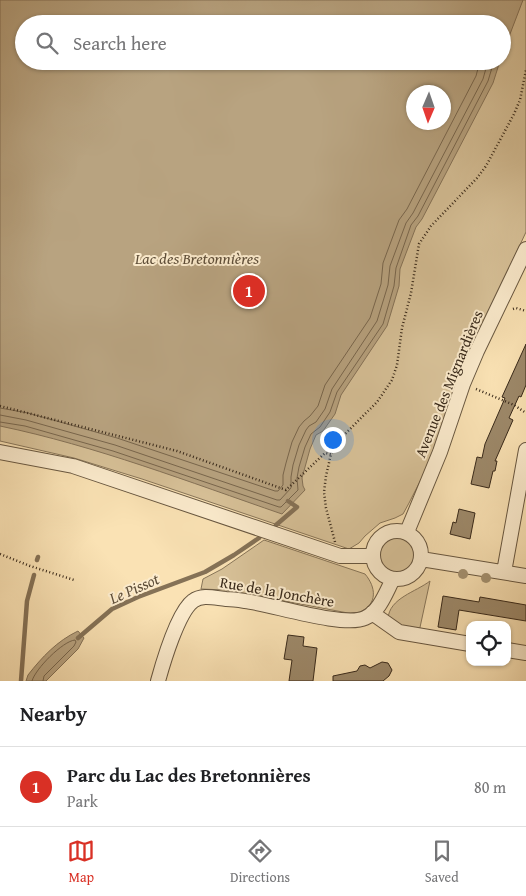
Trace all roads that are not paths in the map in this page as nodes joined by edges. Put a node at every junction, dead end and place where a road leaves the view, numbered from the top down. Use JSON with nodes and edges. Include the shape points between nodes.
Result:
{"nodes":[{"id":1,"x":526,"y":249,"type":"edge"},
{"id":2,"x":526,"y":450,"type":"edge"},
{"id":3,"x":0,"y":452,"type":"edge"},
{"id":4,"x":407,"y":532,"type":"junction"},
{"id":5,"x":373,"y":556,"type":"junction"},
{"id":6,"x":421,"y":559,"type":"junction"},
{"id":7,"x":504,"y":572,"type":"junction"},
{"id":8,"x":526,"y":576,"type":"edge"},
{"id":9,"x":393,"y":578,"type":"junction"},
{"id":10,"x":372,"y":613,"type":"junction"},
{"id":11,"x":466,"y":643,"type":"edge"},
{"id":12,"x":511,"y":651,"type":"edge"},
{"id":13,"x":526,"y":653,"type":"edge"},
{"id":14,"x":158,"y":681,"type":"edge"}],
"edges":[{"from":1,"to":4,"type":"street","name":"Avenue des Mignardières","via":[[477,352]]},
{"from":2,"to":7,"type":"street"},
{"from":3,"to":5,"type":"street","via":[[73,466],[340,556]]},
{"from":4,"to":5,"type":"street","via":[[396,530],[385,534],[376,543]]},
{"from":4,"to":6,"type":"street","via":[[419,544]]},
{"from":5,"to":9,"type":"street","via":[[378,569]]},
{"from":6,"to":7,"type":"street"},
{"from":6,"to":9,"type":"street","via":[[410,576]]},
{"from":7,"to":8,"type":"street"},
{"from":9,"to":10,"type":"street","via":[[381,603]]},
{"from":10,"to":11,"type":"street","via":[[399,632]]},
{"from":10,"to":14,"type":"street","name":"Rue de la Jonchère","via":[[354,621],[246,601],[198,598],[183,614]]},
{"from":12,"to":13,"type":"street"}]}
